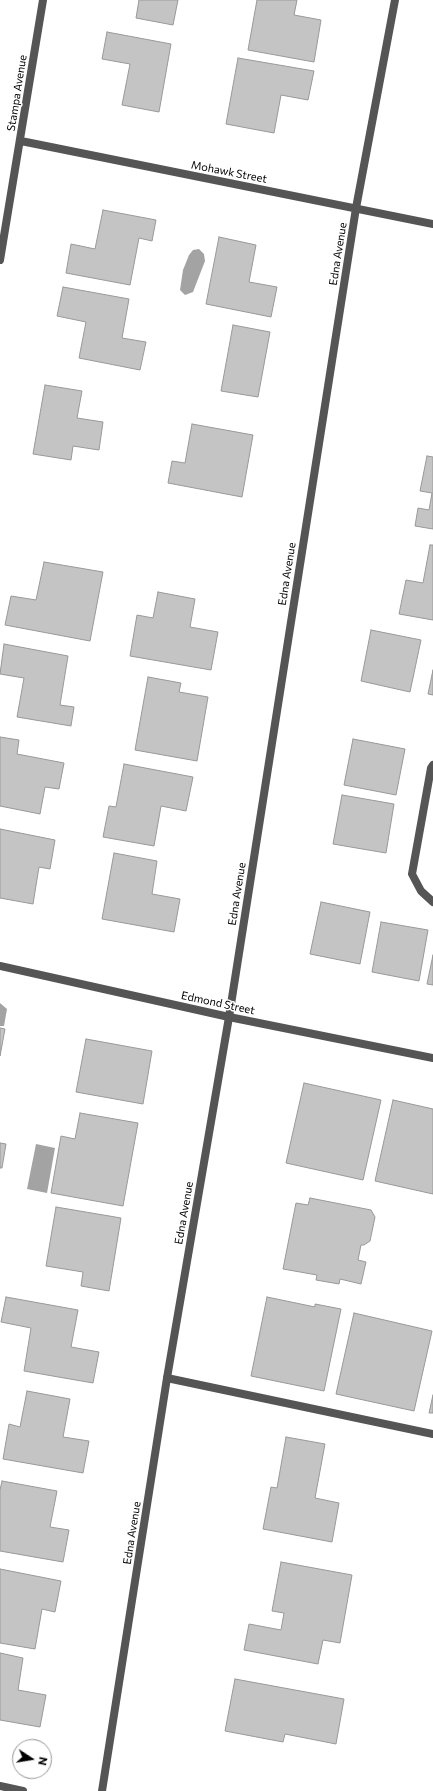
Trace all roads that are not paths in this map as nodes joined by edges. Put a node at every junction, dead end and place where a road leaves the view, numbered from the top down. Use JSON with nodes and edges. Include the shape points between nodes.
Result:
{"nodes":[{"id":1,"x":43,"y":0,"type":"edge"},
{"id":2,"x":395,"y":0,"type":"edge"},
{"id":3,"x":21,"y":141,"type":"junction"},
{"id":4,"x":356,"y":208,"type":"junction"},
{"id":5,"x":433,"y":224,"type":"edge"},
{"id":6,"x":0,"y":260,"type":"edge"},
{"id":7,"x":433,"y":765,"type":"edge"},
{"id":8,"x":433,"y":902,"type":"edge"},
{"id":9,"x":0,"y":966,"type":"edge"},
{"id":10,"x":229,"y":1016,"type":"junction"},
{"id":11,"x":433,"y":1058,"type":"edge"},
{"id":12,"x":168,"y":1378,"type":"junction"},
{"id":13,"x":433,"y":1434,"type":"edge"},
{"id":14,"x":0,"y":1786,"type":"edge"},
{"id":15,"x":23,"y":1791,"type":"edge"},
{"id":16,"x":102,"y":1791,"type":"edge"}],
"edges":[{"from":1,"to":3,"type":"street","name":"Stampa Avenue"},
{"from":2,"to":4,"type":"street","name":"Edna Avenue"},
{"from":3,"to":4,"type":"street","name":"Mohawk Street"},
{"from":3,"to":6,"type":"street","name":"Stampa Avenue"},
{"from":4,"to":5,"type":"street","name":"Mohawk Street"},
{"from":4,"to":10,"type":"street","name":"Edna Avenue"},
{"from":7,"to":8,"type":"street","via":[[430,768],[412,874],[421,891]]},
{"from":9,"to":10,"type":"street","name":"Edmond Street"},
{"from":10,"to":11,"type":"street","name":"Edmond Street"},
{"from":10,"to":12,"type":"street","name":"Edna Avenue"},
{"from":12,"to":13,"type":"street"},
{"from":12,"to":16,"type":"street","name":"Edna Avenue"},
{"from":14,"to":15,"type":"street"}]}
